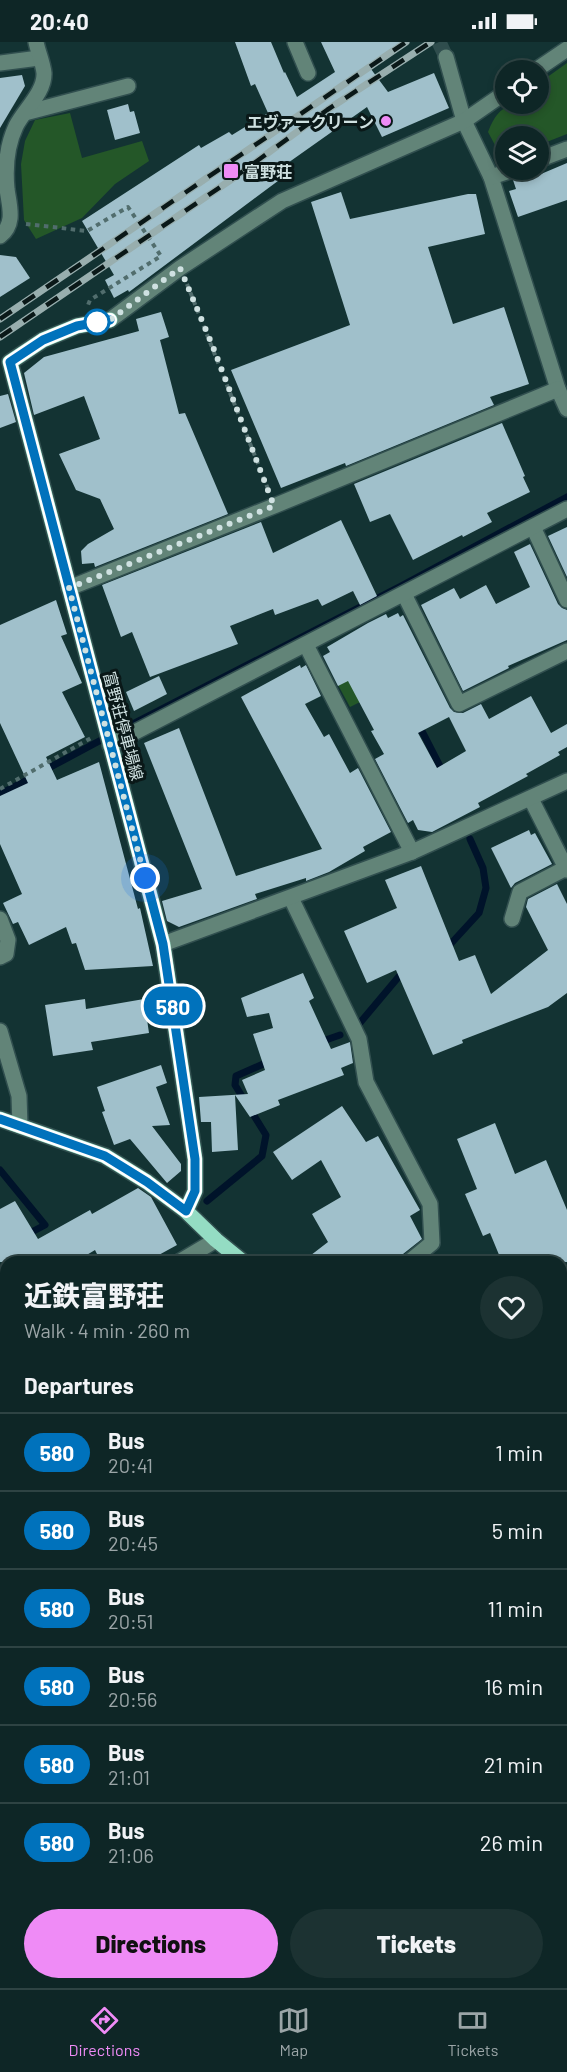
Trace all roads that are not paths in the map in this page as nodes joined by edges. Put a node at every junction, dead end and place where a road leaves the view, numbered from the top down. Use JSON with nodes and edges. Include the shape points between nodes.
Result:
{"nodes":[{"id":1,"x":36,"y":42,"type":"edge"},
{"id":2,"x":295,"y":42,"type":"edge"},
{"id":3,"x":567,"y":48,"type":"edge"},
{"id":4,"x":446,"y":57,"type":"tunnel mouth"},
{"id":5,"x":39,"y":58,"type":"junction"},
{"id":6,"x":549,"y":61,"type":"edge"},
{"id":7,"x":0,"y":63,"type":"edge"},
{"id":8,"x":308,"y":73,"type":"dead end"},
{"id":9,"x":128,"y":86,"type":"dead end"},
{"id":10,"x":495,"y":100,"type":"edge"},
{"id":11,"x":24,"y":113,"type":"junction"},
{"id":12,"x":464,"y":121,"type":"junction"},
{"id":13,"x":567,"y":149,"type":"edge"},
{"id":14,"x":549,"y":156,"type":"edge"},
{"id":15,"x":495,"y":176,"type":"edge"},
{"id":16,"x":491,"y":177,"type":"junction"},
{"id":17,"x":0,"y":236,"type":"edge"},
{"id":18,"x":110,"y":320,"type":"joint"},
{"id":19,"x":5,"y":366,"type":"edge"},
{"id":20,"x":558,"y":389,"type":"junction"},
{"id":21,"x":567,"y":407,"type":"edge"},
{"id":22,"x":567,"y":509,"type":"edge"},
{"id":23,"x":533,"y":527,"type":"junction"},
{"id":24,"x":69,"y":588,"type":"junction"},
{"id":25,"x":404,"y":594,"type":"junction"},
{"id":26,"x":567,"y":600,"type":"edge"},
{"id":27,"x":306,"y":645,"type":"junction"},
{"id":28,"x":567,"y":651,"type":"edge"},
{"id":29,"x":110,"y":745,"type":"junction"},
{"id":30,"x":567,"y":782,"type":"edge"},
{"id":31,"x":531,"y":799,"type":"junction"},
{"id":32,"x":412,"y":852,"type":"junction"},
{"id":33,"x":566,"y":869,"type":"edge"},
{"id":34,"x":291,"y":898,"type":"junction"},
{"id":35,"x":0,"y":919,"type":"edge"},
{"id":36,"x":512,"y":919,"type":"dead end"},
{"id":37,"x":163,"y":944,"type":"junction"},
{"id":38,"x":0,"y":957,"type":"edge"},
{"id":39,"x":0,"y":1031,"type":"edge"},
{"id":40,"x":0,"y":1119,"type":"edge"},
{"id":41,"x":20,"y":1126,"type":"junction"},
{"id":42,"x":186,"y":1211,"type":"junction"},
{"id":43,"x":216,"y":1240,"type":"junction"},
{"id":44,"x":189,"y":1256,"type":"edge"},
{"id":45,"x":236,"y":1256,"type":"edge"},
{"id":46,"x":417,"y":1256,"type":"edge"}],
"edges":[{"from":1,"to":5,"type":"street"},
{"from":2,"to":8,"type":"street"},
{"from":3,"to":6,"type":"street"},
{"from":4,"to":12,"type":"street"},
{"from":5,"to":7,"type":"street"},
{"from":5,"to":11,"type":"street","via":[[44,74]]},
{"from":9,"to":11,"type":"street"},
{"from":10,"to":12,"type":"street"},
{"from":11,"to":17,"type":"street","via":[[5,164],[11,210],[10,222]]},
{"from":12,"to":16,"type":"street"},
{"from":12,"to":18,"type":"street","via":[[282,201]]},
{"from":13,"to":14,"type":"street"},
{"from":15,"to":16,"type":"street"},
{"from":16,"to":20,"type":"street"},
{"from":18,"to":19,"type":"main road","name":"富野荘停車場線","via":[[77,326],[43,340]]},
{"from":19,"to":24,"type":"main road","name":"富野荘停車場線"},
{"from":20,"to":21,"type":"street"},
{"from":20,"to":24,"type":"street"},
{"from":22,"to":23,"type":"street"},
{"from":23,"to":25,"type":"street"},
{"from":23,"to":26,"type":"street"},
{"from":24,"to":29,"type":"main road","name":"富野荘停車場線"},
{"from":25,"to":27,"type":"street"},
{"from":25,"to":28,"type":"street","via":[[459,704]]},
{"from":27,"to":29,"type":"street"},
{"from":27,"to":32,"type":"street"},
{"from":29,"to":37,"type":"main road","name":"富野荘停車場線"},
{"from":30,"to":31,"type":"street"},
{"from":31,"to":32,"type":"street"},
{"from":31,"to":33,"type":"street"},
{"from":32,"to":34,"type":"street"},
{"from":33,"to":36,"type":"street","via":[[520,892]]},
{"from":34,"to":37,"type":"street"},
{"from":34,"to":46,"type":"street","via":[[359,1039],[366,1082],[430,1204],[432,1244]]},
{"from":35,"to":38,"type":"street","via":[[8,940],[6,954]]},
{"from":37,"to":42,"type":"main road","name":"富野荘停車場線","via":[[195,1159],[195,1191]]},
{"from":39,"to":41,"type":"street","via":[[19,1096]]},
{"from":40,"to":41,"type":"main road"},
{"from":41,"to":42,"type":"main road","via":[[105,1156]]},
{"from":42,"to":43,"type":"main road"},
{"from":43,"to":44,"type":"street"},
{"from":43,"to":45,"type":"main road"}]}
